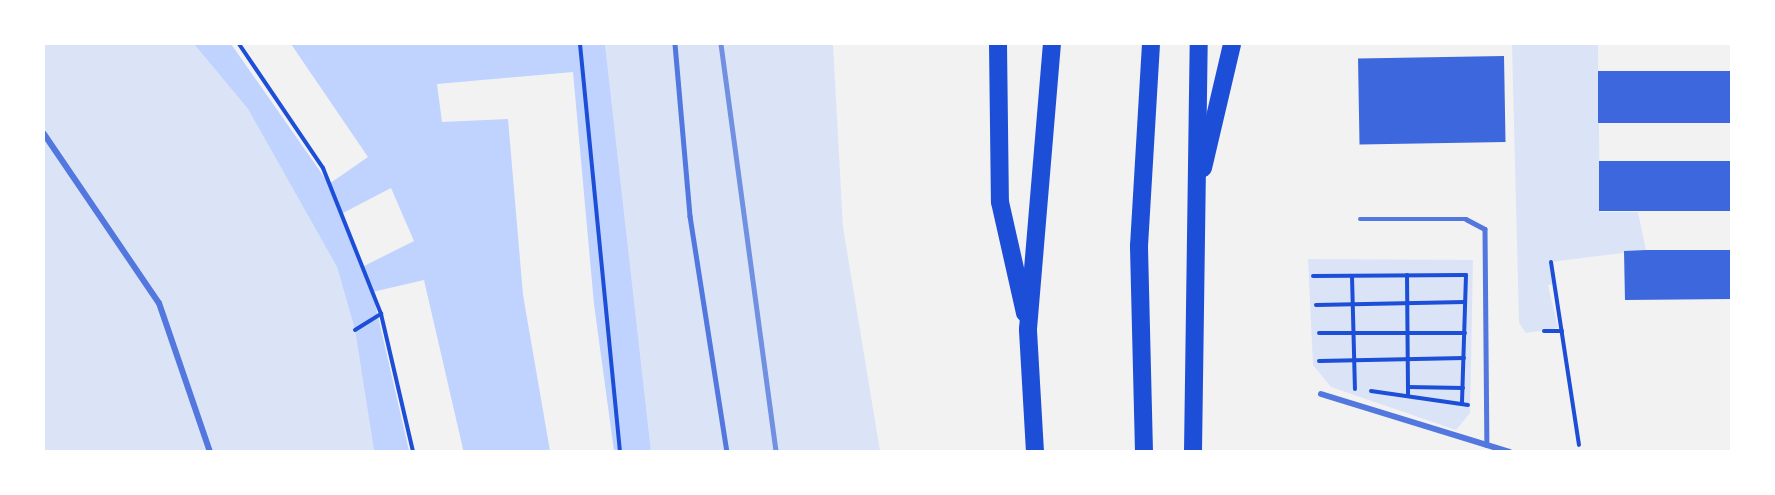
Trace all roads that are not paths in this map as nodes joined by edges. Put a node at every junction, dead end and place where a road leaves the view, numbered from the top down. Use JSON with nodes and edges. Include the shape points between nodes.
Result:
{"nodes":[{"id":1,"x":675,"y":44,"type":"edge"},
{"id":2,"x":998,"y":44,"type":"edge"},
{"id":3,"x":1052,"y":44,"type":"edge"},
{"id":4,"x":1151,"y":44,"type":"edge"},
{"id":5,"x":1199,"y":44,"type":"edge"},
{"id":6,"x":1232,"y":44,"type":"edge"},
{"id":7,"x":44,"y":135,"type":"edge"},
{"id":8,"x":1197,"y":190,"type":"junction"},
{"id":9,"x":1360,"y":219,"type":"dead end"},
{"id":10,"x":1029,"y":329,"type":"junction"},
{"id":11,"x":1321,"y":394,"type":"dead end"},
{"id":12,"x":1487,"y":445,"type":"junction"},
{"id":13,"x":210,"y":452,"type":"edge"},
{"id":14,"x":728,"y":452,"type":"edge"},
{"id":15,"x":1035,"y":452,"type":"edge"},
{"id":16,"x":1144,"y":452,"type":"edge"},
{"id":17,"x":1193,"y":452,"type":"edge"},
{"id":18,"x":1509,"y":452,"type":"edge"}],
"edges":[{"from":1,"to":14,"type":"lane","via":[[690,216]]},
{"from":2,"to":10,"type":"highway","via":[[1000,202]]},
{"from":3,"to":10,"type":"highway"},
{"from":4,"to":16,"type":"highway","via":[[1139,246]]},
{"from":5,"to":8,"type":"highway"},
{"from":6,"to":8,"type":"highway"},
{"from":7,"to":13,"type":"street","via":[[159,303]]},
{"from":8,"to":17,"type":"highway"},
{"from":9,"to":12,"type":"lane","via":[[1466,219],[1485,229]]},
{"from":10,"to":15,"type":"highway"},
{"from":11,"to":12,"type":"street"},
{"from":12,"to":18,"type":"street"}]}
